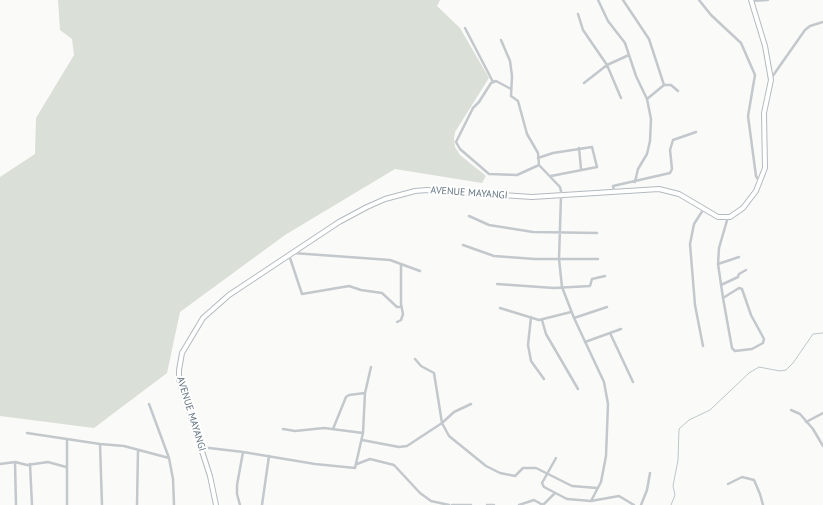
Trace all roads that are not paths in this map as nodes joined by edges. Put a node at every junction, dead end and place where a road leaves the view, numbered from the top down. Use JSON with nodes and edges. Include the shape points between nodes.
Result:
{"nodes":[{"id":1,"x":598,"y":0,"type":"edge"},
{"id":2,"x":623,"y":0,"type":"edge"},
{"id":3,"x":699,"y":0,"type":"edge"},
{"id":4,"x":768,"y":0,"type":"edge"},
{"id":5,"x":751,"y":1,"type":"edge"},
{"id":6,"x":578,"y":14,"type":"dead end"},
{"id":7,"x":823,"y":22,"type":"edge"},
{"id":8,"x":465,"y":28,"type":"dead end"},
{"id":9,"x":502,"y":40,"type":"dead end"},
{"id":10,"x":629,"y":54,"type":"junction"},
{"id":11,"x":607,"y":65,"type":"junction"},
{"id":12,"x":772,"y":77,"type":"junction"},
{"id":13,"x":493,"y":82,"type":"junction"},
{"id":14,"x":584,"y":83,"type":"dead end"},
{"id":15,"x":664,"y":85,"type":"junction"},
{"id":16,"x":511,"y":89,"type":"junction"},
{"id":17,"x":678,"y":91,"type":"dead end"},
{"id":18,"x":621,"y":98,"type":"dead end"},
{"id":19,"x":647,"y":99,"type":"junction"},
{"id":20,"x":696,"y":132,"type":"dead end"},
{"id":21,"x":579,"y":148,"type":"junction"},
{"id":22,"x":538,"y":158,"type":"junction"},
{"id":23,"x":539,"y":165,"type":"junction"},
{"id":24,"x":581,"y":169,"type":"junction"},
{"id":25,"x":551,"y":176,"type":"junction"},
{"id":26,"x":635,"y":182,"type":"junction"},
{"id":27,"x":760,"y":182,"type":"junction"},
{"id":28,"x":614,"y":192,"type":"junction"},
{"id":29,"x":561,"y":196,"type":"junction"},
{"id":30,"x":703,"y":210,"type":"junction"},
{"id":31,"x":469,"y":216,"type":"dead end"},
{"id":32,"x":728,"y":217,"type":"junction"},
{"id":33,"x":561,"y":231,"type":"junction"},
{"id":34,"x":597,"y":233,"type":"dead end"},
{"id":35,"x":463,"y":245,"type":"dead end"},
{"id":36,"x":291,"y":254,"type":"junction"},
{"id":37,"x":740,"y":257,"type":"dead end"},
{"id":38,"x":560,"y":259,"type":"junction"},
{"id":39,"x":598,"y":259,"type":"dead end"},
{"id":40,"x":401,"y":264,"type":"junction"},
{"id":41,"x":718,"y":264,"type":"junction"},
{"id":42,"x":746,"y":270,"type":"dead end"},
{"id":43,"x":420,"y":271,"type":"dead end"},
{"id":44,"x":605,"y":276,"type":"dead end"},
{"id":45,"x":497,"y":284,"type":"dead end"},
{"id":46,"x":721,"y":285,"type":"junction"},
{"id":47,"x":562,"y":287,"type":"junction"},
{"id":48,"x":722,"y":298,"type":"junction"},
{"id":49,"x":401,"y":307,"type":"junction"},
{"id":50,"x":607,"y":307,"type":"dead end"},
{"id":51,"x":500,"y":308,"type":"dead end"},
{"id":52,"x":571,"y":312,"type":"junction"},
{"id":53,"x":531,"y":317,"type":"junction"},
{"id":54,"x":574,"y":318,"type":"junction"},
{"id":55,"x":542,"y":320,"type":"junction"},
{"id":56,"x":397,"y":322,"type":"dead end"},
{"id":57,"x":621,"y":329,"type":"dead end"},
{"id":58,"x":610,"y":333,"type":"junction"},
{"id":59,"x":585,"y":342,"type":"junction"},
{"id":60,"x":703,"y":346,"type":"dead end"},
{"id":61,"x":415,"y":360,"type":"dead end"},
{"id":62,"x":371,"y":367,"type":"dead end"},
{"id":63,"x":544,"y":379,"type":"dead end"},
{"id":64,"x":633,"y":382,"type":"dead end"},
{"id":65,"x":578,"y":389,"type":"dead end"},
{"id":66,"x":365,"y":393,"type":"junction"},
{"id":67,"x":149,"y":404,"type":"dead end"},
{"id":68,"x":471,"y":404,"type":"dead end"},
{"id":69,"x":791,"y":410,"type":"dead end"},
{"id":70,"x":823,"y":413,"type":"edge"},
{"id":71,"x":806,"y":422,"type":"junction"},
{"id":72,"x":442,"y":423,"type":"junction"},
{"id":73,"x":283,"y":429,"type":"dead end"},
{"id":74,"x":333,"y":429,"type":"junction"},
{"id":75,"x":27,"y":433,"type":"dead end"},
{"id":76,"x":362,"y":433,"type":"junction"},
{"id":77,"x":67,"y":439,"type":"junction"},
{"id":78,"x":362,"y":440,"type":"junction"},
{"id":79,"x":100,"y":444,"type":"junction"},
{"id":80,"x":823,"y":446,"type":"edge"},
{"id":81,"x":200,"y":447,"type":"junction"},
{"id":82,"x":138,"y":450,"type":"junction"},
{"id":83,"x":243,"y":452,"type":"junction"},
{"id":84,"x":269,"y":456,"type":"junction"},
{"id":85,"x":169,"y":458,"type":"junction"},
{"id":86,"x":556,"y":458,"type":"dead end"},
{"id":87,"x":15,"y":462,"type":"junction"},
{"id":88,"x":0,"y":464,"type":"edge"},
{"id":89,"x":30,"y":464,"type":"junction"},
{"id":90,"x":356,"y":464,"type":"junction"},
{"id":91,"x":66,"y":467,"type":"junction"},
{"id":92,"x":548,"y":472,"type":"junction"},
{"id":93,"x":650,"y":473,"type":"dead end"},
{"id":94,"x":728,"y":484,"type":"dead end"},
{"id":95,"x":597,"y":488,"type":"junction"},
{"id":96,"x":555,"y":493,"type":"junction"},
{"id":97,"x":591,"y":501,"type":"junction"},
{"id":98,"x":16,"y":505,"type":"edge"},
{"id":99,"x":32,"y":505,"type":"edge"},
{"id":100,"x":67,"y":505,"type":"edge"},
{"id":101,"x":102,"y":505,"type":"edge"},
{"id":102,"x":137,"y":505,"type":"edge"},
{"id":103,"x":174,"y":505,"type":"edge"},
{"id":104,"x":216,"y":505,"type":"edge"},
{"id":105,"x":240,"y":505,"type":"edge"},
{"id":106,"x":262,"y":505,"type":"edge"},
{"id":107,"x":451,"y":505,"type":"edge"},
{"id":108,"x":471,"y":505,"type":"edge"},
{"id":109,"x":487,"y":505,"type":"edge"},
{"id":110,"x":494,"y":505,"type":"edge"},
{"id":111,"x":519,"y":505,"type":"edge"},
{"id":112,"x":543,"y":505,"type":"edge"},
{"id":113,"x":634,"y":505,"type":"edge"},
{"id":114,"x":641,"y":505,"type":"edge"},
{"id":115,"x":763,"y":505,"type":"edge"}],
"edges":[{"from":1,"to":10,"type":"street","via":[[608,21],[625,42]]},
{"from":2,"to":15,"type":"street","via":[[649,39]]},
{"from":3,"to":27,"type":"street","via":[[741,43],[755,74],[748,116],[756,176]]},
{"from":4,"to":5,"type":"street"},
{"from":5,"to":12,"type":"street"},
{"from":6,"to":11,"type":"street","via":[[583,30]]},
{"from":7,"to":12,"type":"street","via":[[805,30]]},
{"from":8,"to":13,"type":"street"},
{"from":9,"to":16,"type":"street","via":[[510,61]]},
{"from":10,"to":11,"type":"street"},
{"from":10,"to":19,"type":"street"},
{"from":11,"to":14,"type":"street"},
{"from":11,"to":18,"type":"street"},
{"from":12,"to":27,"type":"street","via":[[764,113],[766,162]]},
{"from":13,"to":16,"type":"street","via":[[496,81]]},
{"from":13,"to":23,"type":"street","via":[[473,108],[456,142],[460,150],[488,174],[517,175]]},
{"from":15,"to":17,"type":"street","via":[[671,85]]},
{"from":15,"to":19,"type":"street"},
{"from":16,"to":22,"type":"street","via":[[511,96],[518,100],[527,134],[532,140]]},
{"from":19,"to":26,"type":"street","via":[[651,125],[650,146],[638,169]]},
{"from":20,"to":26,"type":"street","via":[[672,140],[670,172]]},
{"from":21,"to":22,"type":"street"},
{"from":21,"to":24,"type":"street"},
{"from":21,"to":24,"type":"street","via":[[592,147],[597,167]]},
{"from":22,"to":23,"type":"street"},
{"from":23,"to":25,"type":"street"},
{"from":24,"to":25,"type":"street"},
{"from":25,"to":29,"type":"street","via":[[560,187]]},
{"from":26,"to":28,"type":"street","via":[[614,186]]},
{"from":27,"to":32,"type":"street","via":[[750,200]]},
{"from":28,"to":29,"type":"street","name":"AVENUE MAYANGI"},
{"from":28,"to":30,"type":"street","name":"AVENUE MAYANGI","via":[[654,188],[666,190],[679,194]]},
{"from":29,"to":33,"type":"street"},
{"from":29,"to":36,"type":"street","name":"AVENUE MAYANGI","via":[[517,197],[415,191],[367,207]]},
{"from":30,"to":32,"type":"street","name":"AVENUE MAYANGI","via":[[718,217]]},
{"from":30,"to":60,"type":"street","via":[[694,224],[690,244],[695,305]]},
{"from":31,"to":33,"type":"street","via":[[489,225],[517,230]]},
{"from":32,"to":41,"type":"street","via":[[719,248]]},
{"from":33,"to":34,"type":"street"},
{"from":33,"to":38,"type":"street"},
{"from":35,"to":38,"type":"street","via":[[494,256]]},
{"from":36,"to":40,"type":"street","via":[[390,260]]},
{"from":36,"to":49,"type":"street","via":[[302,294],[349,286],[382,293]]},
{"from":36,"to":81,"type":"street","name":"AVENUE MAYANGI","via":[[229,295],[207,314],[182,353],[178,370],[179,380]]},
{"from":37,"to":41,"type":"street"},
{"from":38,"to":39,"type":"street"},
{"from":38,"to":47,"type":"street"},
{"from":40,"to":43,"type":"street"},
{"from":40,"to":49,"type":"street"},
{"from":41,"to":46,"type":"street"},
{"from":42,"to":46,"type":"street"},
{"from":44,"to":47,"type":"street","via":[[592,279],[591,286]]},
{"from":45,"to":47,"type":"street"},
{"from":46,"to":48,"type":"street"},
{"from":47,"to":52,"type":"street"},
{"from":48,"to":48,"type":"street","via":[[733,350],[752,349],[763,343],[764,339],[751,315],[742,289],[739,288]]},
{"from":49,"to":56,"type":"street","via":[[402,320]]},
{"from":50,"to":54,"type":"street"},
{"from":51,"to":53,"type":"street"},
{"from":52,"to":54,"type":"street"},
{"from":52,"to":55,"type":"street"},
{"from":53,"to":55,"type":"street"},
{"from":53,"to":63,"type":"street","via":[[528,345],[531,361]]},
{"from":54,"to":59,"type":"street"},
{"from":55,"to":65,"type":"street","via":[[546,334]]},
{"from":57,"to":58,"type":"street"},
{"from":58,"to":59,"type":"street"},
{"from":58,"to":64,"type":"street"},
{"from":59,"to":95,"type":"street","via":[[604,382],[608,404],[606,456],[601,482]]},
{"from":61,"to":72,"type":"street","via":[[434,373]]},
{"from":62,"to":66,"type":"street"},
{"from":66,"to":74,"type":"street","via":[[346,397]]},
{"from":66,"to":76,"type":"street"},
{"from":67,"to":85,"type":"street"},
{"from":68,"to":72,"type":"street","via":[[454,412]]},
{"from":69,"to":71,"type":"street","via":[[800,413]]},
{"from":70,"to":71,"type":"street"},
{"from":71,"to":80,"type":"street"},
{"from":72,"to":78,"type":"street","via":[[404,447]]},
{"from":72,"to":92,"type":"street","via":[[452,439],[495,471],[515,476],[523,468],[531,467]]},
{"from":73,"to":74,"type":"street"},
{"from":74,"to":76,"type":"street"},
{"from":75,"to":77,"type":"street"},
{"from":76,"to":78,"type":"street"},
{"from":77,"to":79,"type":"street"},
{"from":77,"to":91,"type":"street"},
{"from":78,"to":90,"type":"street"},
{"from":79,"to":82,"type":"street"},
{"from":79,"to":101,"type":"street"},
{"from":81,"to":83,"type":"street"},
{"from":81,"to":104,"type":"street","name":"AVENUE MAYANGI","via":[[213,484]]},
{"from":82,"to":85,"type":"street"},
{"from":82,"to":102,"type":"street"},
{"from":83,"to":84,"type":"street"},
{"from":83,"to":105,"type":"street","via":[[237,484]]},
{"from":84,"to":90,"type":"street","via":[[343,468],[354,468]]},
{"from":84,"to":106,"type":"street"},
{"from":85,"to":103,"type":"street"},
{"from":86,"to":92,"type":"street"},
{"from":87,"to":88,"type":"street"},
{"from":87,"to":89,"type":"street"},
{"from":87,"to":98,"type":"street"},
{"from":89,"to":91,"type":"street","via":[[48,462]]},
{"from":89,"to":99,"type":"street"},
{"from":90,"to":107,"type":"street","via":[[370,459],[394,465],[420,493],[431,500]]},
{"from":91,"to":100,"type":"street"},
{"from":92,"to":95,"type":"street","via":[[572,486]]},
{"from":92,"to":96,"type":"street","via":[[542,486]]},
{"from":93,"to":114,"type":"street","via":[[648,490]]},
{"from":94,"to":115,"type":"street","via":[[742,477],[754,480]]},
{"from":95,"to":97,"type":"street"},
{"from":96,"to":97,"type":"street","via":[[567,499]]},
{"from":96,"to":112,"type":"street"},
{"from":97,"to":113,"type":"street","via":[[619,496]]},
{"from":107,"to":108,"type":"street"},
{"from":109,"to":110,"type":"street"},
{"from":111,"to":112,"type":"street","via":[[531,500],[537,500]]}]}
